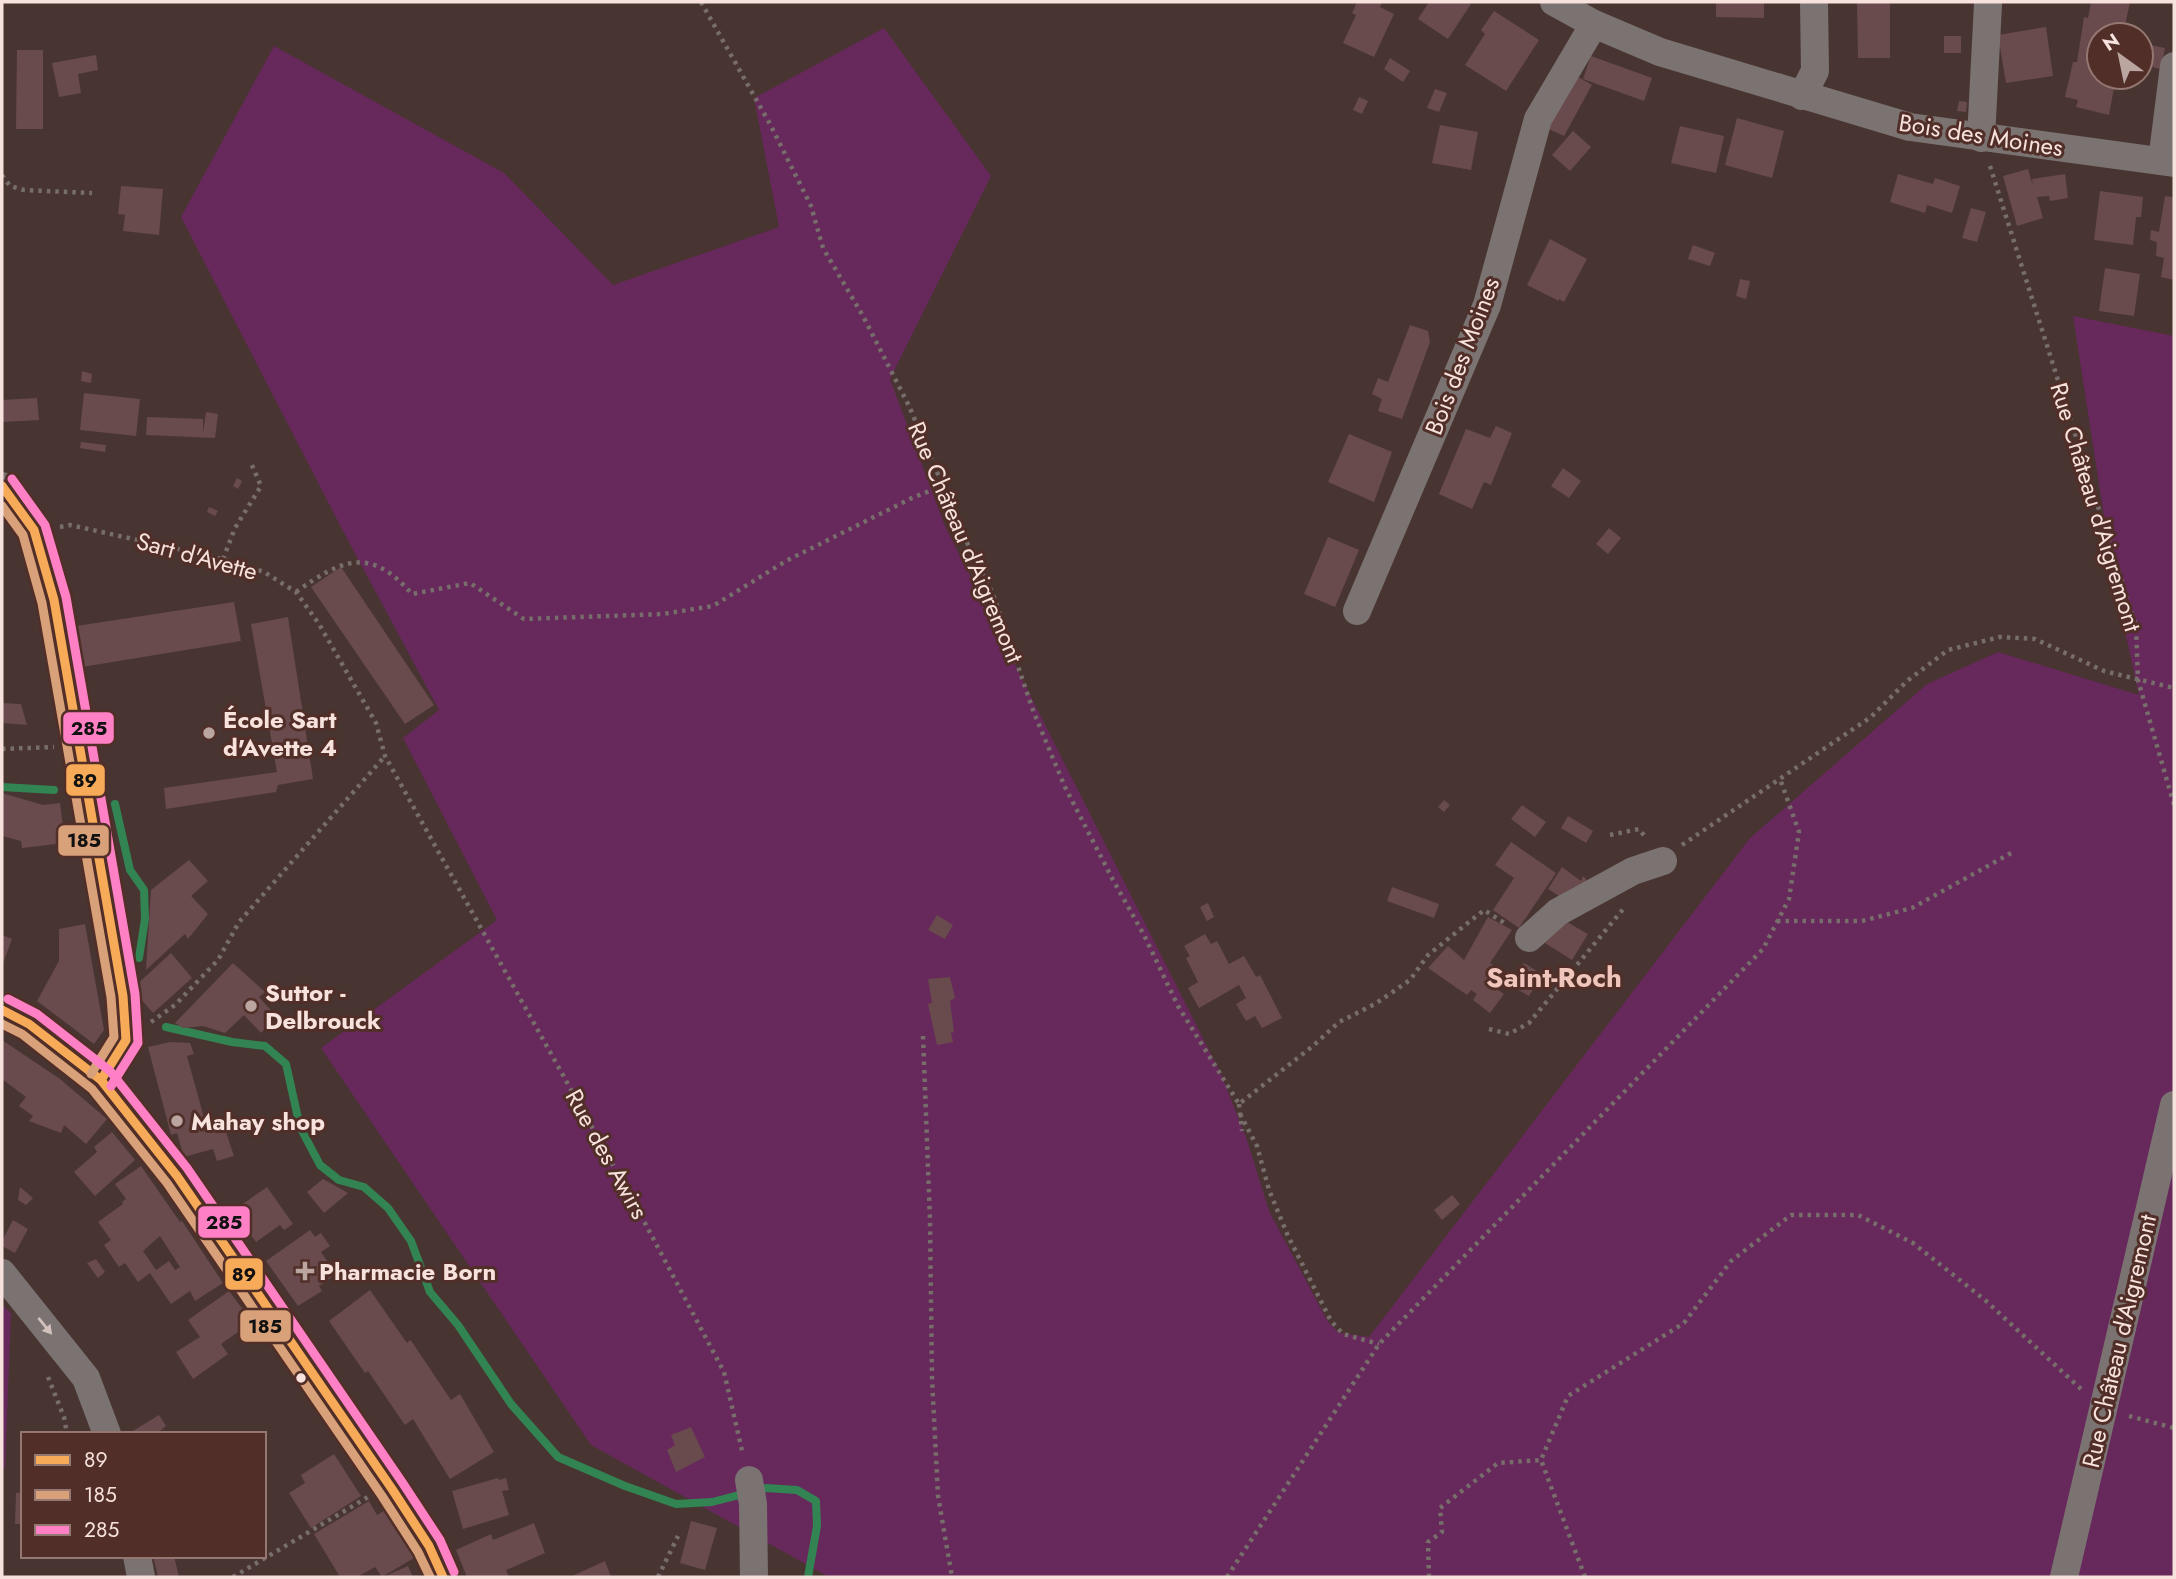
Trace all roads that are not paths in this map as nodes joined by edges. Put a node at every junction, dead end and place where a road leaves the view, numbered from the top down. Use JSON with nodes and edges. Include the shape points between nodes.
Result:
{"nodes":[{"id":1,"x":1555,"y":2,"type":"edge"},
{"id":2,"x":1814,"y":2,"type":"edge"},
{"id":3,"x":1988,"y":4,"type":"dead end"},
{"id":4,"x":1594,"y":24,"type":"junction"},
{"id":5,"x":2174,"y":66,"type":"edge"},
{"id":6,"x":1802,"y":96,"type":"junction"},
{"id":7,"x":1981,"y":138,"type":"junction"},
{"id":8,"x":2168,"y":162,"type":"edge"},
{"id":9,"x":2,"y":486,"type":"edge"},
{"id":10,"x":1357,"y":611,"type":"dead end"},
{"id":11,"x":1663,"y":861,"type":"road end"},
{"id":12,"x":1529,"y":938,"type":"dead end"},
{"id":13,"x":2,"y":1010,"type":"edge"},
{"id":14,"x":101,"y":1080,"type":"junction"},
{"id":15,"x":2174,"y":1105,"type":"edge"},
{"id":16,"x":2,"y":1273,"type":"edge"},
{"id":17,"x":106,"y":1432,"type":"edge"},
{"id":18,"x":751,"y":1492,"type":"road end"},
{"id":19,"x":137,"y":1558,"type":"edge"},
{"id":20,"x":141,"y":1577,"type":"edge"},
{"id":21,"x":443,"y":1577,"type":"edge"},
{"id":22,"x":754,"y":1577,"type":"edge"},
{"id":23,"x":2064,"y":1577,"type":"edge"}],
"edges":[{"from":1,"to":4,"type":"street","name":"Bois des Moines"},
{"from":2,"to":6,"type":"street","via":[[1815,71]]},
{"from":3,"to":7,"type":"street"},
{"from":4,"to":6,"type":"street","name":"Bois des Moines","via":[[1660,52]]},
{"from":4,"to":10,"type":"street","name":"Bois des Moines","via":[[1538,120],[1487,305]]},
{"from":5,"to":8,"type":"street"},
{"from":6,"to":7,"type":"street","name":"Bois des Moines","via":[[1910,127]]},
{"from":7,"to":8,"type":"street","name":"Bois des Moines"},
{"from":9,"to":14,"type":"street","via":[[34,530],[54,600],[123,996],[126,1040]]},
{"from":11,"to":12,"type":"street","via":[[1633,871],[1558,912]]},
{"from":13,"to":14,"type":"street","via":[[29,1024]]},
{"from":14,"to":21,"type":"street","via":[[177,1176],[389,1484]]},
{"from":15,"to":23,"type":"street","name":"Rue Château d'Aigremont"},
{"from":16,"to":17,"type":"street","one_way":true,"via":[[86,1378]]},
{"from":18,"to":22,"type":"street"},
{"from":19,"to":20,"type":"street"}]}
